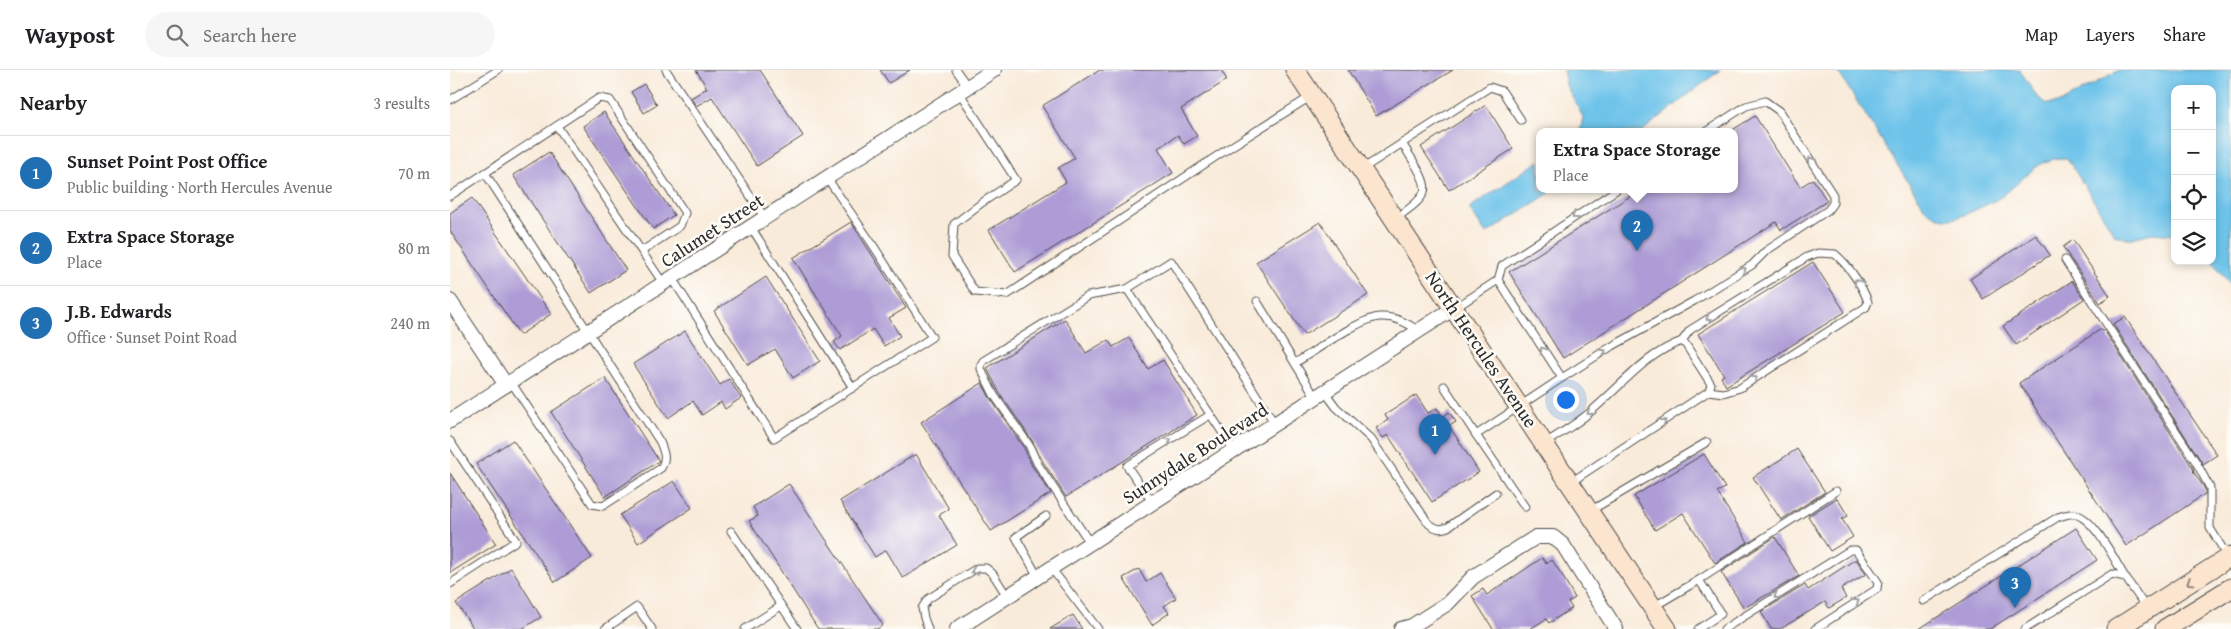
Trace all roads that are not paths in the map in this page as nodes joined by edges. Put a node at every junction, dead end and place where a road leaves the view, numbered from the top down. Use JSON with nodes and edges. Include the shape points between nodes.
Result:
{"nodes":[{"id":1,"x":498,"y":70,"type":"edge"},
{"id":2,"x":666,"y":70,"type":"edge"},
{"id":3,"x":956,"y":70,"type":"edge"},
{"id":4,"x":994,"y":70,"type":"edge"},
{"id":5,"x":1295,"y":70,"type":"edge"},
{"id":6,"x":964,"y":90,"type":"junction"},
{"id":7,"x":1312,"y":96,"type":"junction"},
{"id":8,"x":450,"y":100,"type":"edge"},
{"id":9,"x":1521,"y":120,"type":"dead end"},
{"id":10,"x":557,"y":126,"type":"junction"},
{"id":11,"x":1711,"y":128,"type":"edge"},
{"id":12,"x":1402,"y":144,"type":"junction"},
{"id":13,"x":1362,"y":170,"type":"junction"},
{"id":14,"x":485,"y":173,"type":"junction"},
{"id":15,"x":827,"y":178,"type":"junction"},
{"id":16,"x":1612,"y":193,"type":"edge"},
{"id":17,"x":450,"y":196,"type":"edge"},
{"id":18,"x":765,"y":218,"type":"junction"},
{"id":19,"x":1395,"y":219,"type":"junction"},
{"id":20,"x":751,"y":227,"type":"junction"},
{"id":21,"x":642,"y":251,"type":"junction"},
{"id":22,"x":2065,"y":260,"type":"dead end"},
{"id":23,"x":668,"y":280,"type":"junction"},
{"id":24,"x":1498,"y":280,"type":"junction"},
{"id":25,"x":1127,"y":289,"type":"junction"},
{"id":26,"x":450,"y":301,"type":"edge"},
{"id":27,"x":1257,"y":301,"type":"dead end"},
{"id":28,"x":1454,"y":308,"type":"junction"},
{"id":29,"x":1419,"y":331,"type":"junction"},
{"id":30,"x":588,"y":332,"type":"junction"},
{"id":31,"x":1682,"y":341,"type":"junction"},
{"id":32,"x":1295,"y":363,"type":"junction"},
{"id":33,"x":1562,"y":378,"type":"junction"},
{"id":34,"x":508,"y":383,"type":"junction"},
{"id":35,"x":1444,"y":386,"type":"dead end"},
{"id":36,"x":853,"y":388,"type":"junction"},
{"id":37,"x":1709,"y":391,"type":"junction"},
{"id":38,"x":1321,"y":394,"type":"junction"},
{"id":39,"x":1520,"y":406,"type":"junction"},
{"id":40,"x":1210,"y":414,"type":"junction"},
{"id":41,"x":450,"y":421,"type":"edge"},
{"id":42,"x":1275,"y":424,"type":"junction"},
{"id":43,"x":1476,"y":435,"type":"junction"},
{"id":44,"x":450,"y":441,"type":"edge"},
{"id":45,"x":1707,"y":442,"type":"dead end"},
{"id":46,"x":1545,"y":444,"type":"junction"},
{"id":47,"x":1234,"y":450,"type":"junction"},
{"id":48,"x":1571,"y":482,"type":"junction"},
{"id":49,"x":1836,"y":491,"type":"dead end"},
{"id":50,"x":1496,"y":493,"type":"dead end"},
{"id":51,"x":1153,"y":503,"type":"junction"},
{"id":52,"x":1525,"y":507,"type":"dead end"},
{"id":53,"x":1589,"y":511,"type":"junction"},
{"id":54,"x":1046,"y":516,"type":"dead end"},
{"id":55,"x":731,"y":531,"type":"dead end"},
{"id":56,"x":1090,"y":543,"type":"junction"},
{"id":57,"x":2230,"y":559,"type":"edge"},
{"id":58,"x":1051,"y":568,"type":"junction"},
{"id":59,"x":1038,"y":577,"type":"junction"},
{"id":60,"x":2125,"y":577,"type":"junction"},
{"id":61,"x":1699,"y":580,"type":"junction"},
{"id":62,"x":450,"y":584,"type":"edge"},
{"id":63,"x":2231,"y":588,"type":"edge"},
{"id":64,"x":1007,"y":596,"type":"junction"},
{"id":65,"x":1923,"y":601,"type":"dead end"},
{"id":66,"x":781,"y":606,"type":"junction"},
{"id":67,"x":1653,"y":607,"type":"junction"},
{"id":68,"x":2147,"y":609,"type":"junction"},
{"id":69,"x":1736,"y":621,"type":"junction"},
{"id":70,"x":605,"y":629,"type":"edge"},
{"id":71,"x":652,"y":629,"type":"edge"},
{"id":72,"x":745,"y":629,"type":"edge"},
{"id":73,"x":797,"y":629,"type":"edge"},
{"id":74,"x":928,"y":629,"type":"edge"},
{"id":75,"x":956,"y":629,"type":"edge"},
{"id":76,"x":1098,"y":629,"type":"edge"},
{"id":77,"x":1401,"y":629,"type":"edge"},
{"id":78,"x":1616,"y":629,"type":"edge"},
{"id":79,"x":1667,"y":629,"type":"edge"},
{"id":80,"x":1698,"y":629,"type":"edge"},
{"id":81,"x":1724,"y":629,"type":"edge"},
{"id":82,"x":1741,"y":629,"type":"edge"},
{"id":83,"x":1816,"y":629,"type":"edge"},
{"id":84,"x":2025,"y":629,"type":"edge"},
{"id":85,"x":2116,"y":629,"type":"edge"},
{"id":86,"x":2165,"y":629,"type":"edge"}],
"edges":[{"from":1,"to":8,"type":"lane"},
{"from":2,"to":18,"type":"lane"},
{"from":3,"to":6,"type":"lane"},
{"from":4,"to":6,"type":"street","name":"Calumet Street"},
{"from":5,"to":7,"type":"street","name":"North Hercules Avenue"},
{"from":6,"to":7,"type":"lane","via":[[1016,180],[954,224],[952,256],[975,292],[1007,295]]},
{"from":6,"to":15,"type":"street","name":"Calumet Street"},
{"from":7,"to":13,"type":"street","name":"North Hercules Avenue"},
{"from":9,"to":12,"type":"lane","via":[[1502,91],[1490,87]]},
{"from":10,"to":14,"type":"lane"},
{"from":10,"to":21,"type":"lane"},
{"from":10,"to":21,"type":"lane","via":[[599,98],[610,100],[685,213],[680,226]]},
{"from":33,"to":11,"type":"lane","one_way":true,"via":[[1752,265],[1766,251],[1828,210],[1833,203],[1833,196],[1779,111],[1765,101],[1746,106]]},
{"from":12,"to":13,"type":"lane"},
{"from":12,"to":19,"type":"lane","via":[[1426,184],[1418,201]]},
{"from":13,"to":19,"type":"street","name":"North Hercules Avenue"},
{"from":14,"to":17,"type":"lane"},
{"from":14,"to":30,"type":"lane"},
{"from":15,"to":18,"type":"street","name":"Calumet Street"},
{"from":15,"to":36,"type":"lane","via":[[932,337]]},
{"from":16,"to":24,"type":"lane","one_way":true,"via":[[1502,266]]},
{"from":18,"to":20,"type":"street","name":"Calumet Street"},
{"from":19,"to":28,"type":"street","name":"North Hercules Avenue"},
{"from":20,"to":23,"type":"street","name":"Calumet Street"},
{"from":20,"to":36,"type":"lane"},
{"from":21,"to":23,"type":"lane"},
{"from":22,"to":57,"type":"lane","via":[[2196,462],[2210,488],[2210,528]]},
{"from":23,"to":30,"type":"street","name":"Calumet Street"},
{"from":23,"to":36,"type":"lane","via":[[774,438]]},
{"from":24,"to":28,"type":"lane"},
{"from":33,"to":24,"type":"lane","one_way":true},
{"from":25,"to":40,"type":"lane"},
{"from":25,"to":42,"type":"lane","via":[[1171,261]]},
{"from":25,"to":56,"type":"lane","via":[[1088,296],[981,365],[994,395]]},
{"from":26,"to":34,"type":"street"},
{"from":27,"to":32,"type":"lane"},
{"from":28,"to":29,"type":"street","name":"Sunnydale Boulevard"},
{"from":28,"to":39,"type":"street","name":"North Hercules Avenue"},
{"from":29,"to":32,"type":"lane","via":[[1396,319],[1379,317],[1363,322]]},
{"from":29,"to":38,"type":"street","name":"Sunnydale Boulevard"},
{"from":30,"to":34,"type":"street","name":"Calumet Street"},
{"from":30,"to":34,"type":"lane","via":[[660,442],[665,458],[661,468],[603,506],[592,504],[587,498]]},
{"from":31,"to":37,"type":"lane","via":[[1711,384]]},
{"from":37,"to":31,"type":"lane","one_way":true,"via":[[1723,393],[1740,388],[1866,307],[1865,294],[1842,260],[1835,254],[1818,253],[1690,330]]},
{"from":31,"to":46,"type":"lane","one_way":true,"via":[[1642,363],[1585,416]]},
{"from":32,"to":38,"type":"lane"},
{"from":33,"to":39,"type":"lane"},
{"from":34,"to":41,"type":"street","name":"Calumet Street"},
{"from":35,"to":43,"type":"lane"},
{"from":48,"to":37,"type":"lane","one_way":true},
{"from":38,"to":42,"type":"street","name":"Sunnydale Boulevard"},
{"from":38,"to":50,"type":"lane","via":[[1371,439],[1429,524],[1435,528],[1448,527]]},
{"from":39,"to":43,"type":"lane"},
{"from":39,"to":46,"type":"street","name":"North Hercules Avenue"},
{"from":40,"to":47,"type":"lane"},
{"from":51,"to":40,"type":"lane","one_way":true,"via":[[1127,466]]},
{"from":42,"to":47,"type":"street","name":"Sunnydale Boulevard"},
{"from":43,"to":52,"type":"lane"},
{"from":44,"to":62,"type":"lane","via":[[516,541]]},
{"from":45,"to":53,"type":"lane"},
{"from":46,"to":48,"type":"street","name":"North Hercules Avenue"},
{"from":47,"to":51,"type":"street","name":"Sunnydale Boulevard"},
{"from":48,"to":53,"type":"street","name":"North Hercules Avenue"},
{"from":49,"to":61,"type":"lane"},
{"from":51,"to":56,"type":"street","name":"Sunnydale Boulevard"},
{"from":53,"to":67,"type":"street","name":"North Hercules Avenue"},
{"from":54,"to":59,"type":"lane","via":[[1016,537]]},
{"from":55,"to":66,"type":"lane"},
{"from":56,"to":58,"type":"street","name":"Sunnydale Boulevard"},
{"from":57,"to":68,"type":"street","one_way":true},
{"from":58,"to":59,"type":"street","name":"Sunnydale Boulevard"},
{"from":58,"to":76,"type":"lane"},
{"from":59,"to":64,"type":"street","name":"Sunnydale Boulevard"},
{"from":60,"to":65,"type":"lane","via":[[2092,526],[2081,516],[2072,514],[2058,517]]},
{"from":60,"to":68,"type":"lane"},
{"from":60,"to":84,"type":"lane","via":[[2112,574]]},
{"from":61,"to":67,"type":"lane"},
{"from":61,"to":80,"type":"lane","via":[[1721,614]]},
{"from":63,"to":86,"type":"street"},
{"from":64,"to":74,"type":"lane","one_way":true,"via":[[993,574],[986,568],[977,568],[928,599],[922,608]]},
{"from":64,"to":75,"type":"street","name":"Sunnydale Boulevard"},
{"from":66,"to":72,"type":"lane"},
{"from":66,"to":73,"type":"lane"},
{"from":67,"to":79,"type":"street","name":"North Hercules Avenue"},
{"from":68,"to":85,"type":"street"},
{"from":69,"to":81,"type":"lane"},
{"from":69,"to":82,"type":"lane"},
{"from":83,"to":69,"type":"lane","one_way":true,"via":[[1877,589],[1878,582],[1856,550],[1850,550]]},
{"from":70,"to":71,"type":"lane","via":[[637,607]]},
{"from":77,"to":78,"type":"street","via":[[1412,626],[1448,603],[1473,577],[1536,536],[1553,537],[1563,546]]}]}
